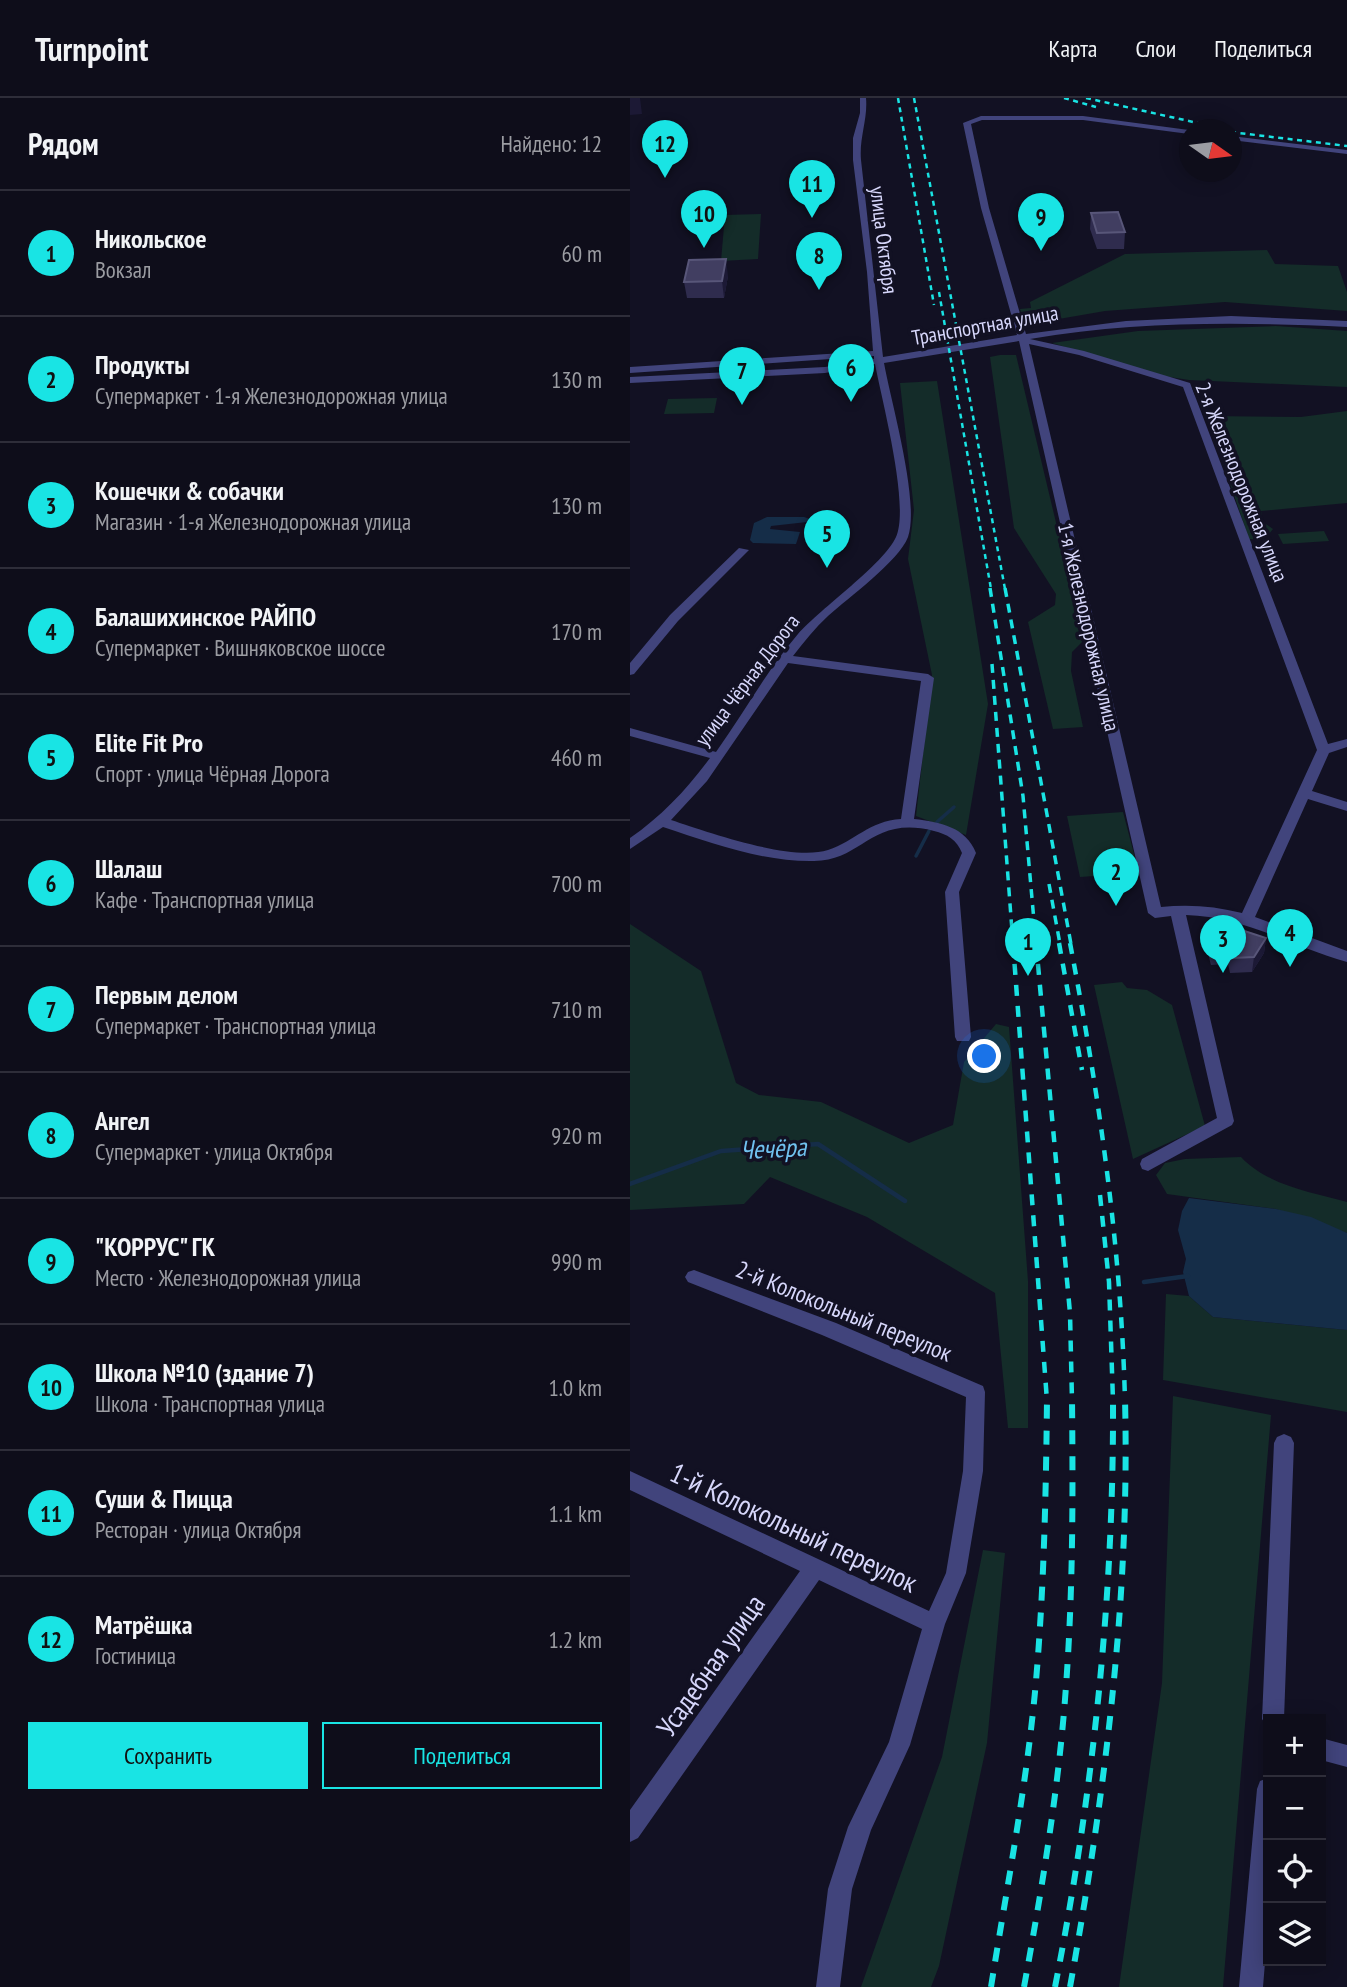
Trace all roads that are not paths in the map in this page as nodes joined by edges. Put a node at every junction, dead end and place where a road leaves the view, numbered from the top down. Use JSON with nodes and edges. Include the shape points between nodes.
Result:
{"nodes":[{"id":1,"x":863,"y":98,"type":"edge"},
{"id":2,"x":1179,"y":131,"type":"edge"},
{"id":3,"x":1242,"y":139,"type":"edge"},
{"id":4,"x":1347,"y":152,"type":"edge"},
{"id":5,"x":1347,"y":322,"type":"edge"},
{"id":6,"x":1023,"y":340,"type":"junction"},
{"id":7,"x":877,"y":349,"type":"junction"},
{"id":8,"x":872,"y":375,"type":"junction"},
{"id":9,"x":630,"y":378,"type":"edge"},
{"id":10,"x":743,"y":550,"type":"dead end"},
{"id":11,"x":786,"y":659,"type":"junction"},
{"id":12,"x":630,"y":671,"type":"edge"},
{"id":13,"x":630,"y":732,"type":"edge"},
{"id":14,"x":1347,"y":743,"type":"edge"},
{"id":15,"x":1324,"y":750,"type":"junction"},
{"id":16,"x":717,"y":756,"type":"junction"},
{"id":17,"x":1305,"y":793,"type":"junction"},
{"id":18,"x":1347,"y":807,"type":"edge"},
{"id":19,"x":664,"y":823,"type":"junction"},
{"id":20,"x":907,"y":823,"type":"junction"},
{"id":21,"x":630,"y":845,"type":"edge"},
{"id":22,"x":1177,"y":909,"type":"junction"},
{"id":23,"x":1246,"y":920,"type":"junction"},
{"id":24,"x":1347,"y":957,"type":"edge"},
{"id":25,"x":962,"y":1037,"type":"dead end"},
{"id":26,"x":1148,"y":1164,"type":"dead end"},
{"id":27,"x":694,"y":1277,"type":"dead end"},
{"id":28,"x":1284,"y":1443,"type":"dead end"},
{"id":29,"x":630,"y":1480,"type":"edge"},
{"id":30,"x":815,"y":1568,"type":"junction"},
{"id":31,"x":934,"y":1624,"type":"junction"},
{"id":32,"x":1273,"y":1714,"type":"edge"},
{"id":33,"x":1326,"y":1750,"type":"edge"},
{"id":34,"x":1347,"y":1756,"type":"edge"},
{"id":35,"x":630,"y":1830,"type":"edge"},
{"id":36,"x":1264,"y":1840,"type":"edge"},
{"id":37,"x":828,"y":1987,"type":"edge"},
{"id":38,"x":1251,"y":1987,"type":"edge"}],
"edges":[{"from":1,"to":7,"type":"street","name":"улица Октября","via":[[864,122],[856,141]]},
{"from":2,"to":6,"type":"street","name":"1-я Железнодорожная улица","via":[[1073,117],[971,120],[967,124],[985,208]]},
{"from":3,"to":4,"type":"street"},
{"from":5,"to":9,"type":"street","name":"Транспортная улица","via":[[1124,321],[799,370]]},
{"from":6,"to":15,"type":"street","name":"2-я Железнодорожная улица","via":[[1187,385]]},
{"from":6,"to":22,"type":"street","name":"1-я Железнодорожная улица","via":[[1155,913]]},
{"from":7,"to":8,"type":"street","name":"улица Октября"},
{"from":7,"to":9,"type":"street"},
{"from":8,"to":9,"type":"street","via":[[781,381]]},
{"from":8,"to":11,"type":"street","name":"улица Чёрная Дорога","via":[[901,490],[902,537],[800,639]]},
{"from":10,"to":12,"type":"street","via":[[674,618]]},
{"from":11,"to":16,"type":"street","name":"улица Чёрная Дорога"},
{"from":11,"to":20,"type":"street","via":[[928,678]]},
{"from":13,"to":16,"type":"street"},
{"from":14,"to":15,"type":"street"},
{"from":15,"to":17,"type":"street"},
{"from":16,"to":19,"type":"street","name":"улица Чёрная Дорога"},
{"from":17,"to":18,"type":"street"},
{"from":17,"to":23,"type":"street"},
{"from":19,"to":20,"type":"street","via":[[738,846],[814,857],[843,850],[875,829]]},
{"from":19,"to":21,"type":"street","name":"улица Чёрная Дорога"},
{"from":20,"to":25,"type":"street","via":[[952,832],[967,844],[967,860],[952,892]]},
{"from":22,"to":23,"type":"street","via":[[1208,910]]},
{"from":22,"to":26,"type":"street","via":[[1226,1121]]},
{"from":23,"to":24,"type":"street"},
{"from":27,"to":31,"type":"street","name":"2-й Колокольный переулок","via":[[976,1392],[973,1471],[956,1573]]},
{"from":28,"to":32,"type":"street"},
{"from":29,"to":30,"type":"street","name":"1-й Колокольный переулок"},
{"from":30,"to":31,"type":"street","name":"1-й Колокольный переулок"},
{"from":30,"to":35,"type":"street","name":"Усадебная улица"},
{"from":31,"to":37,"type":"street","via":[[899,1745],[860,1827],[840,1889]]},
{"from":33,"to":34,"type":"street"},
{"from":36,"to":38,"type":"street"}]}
